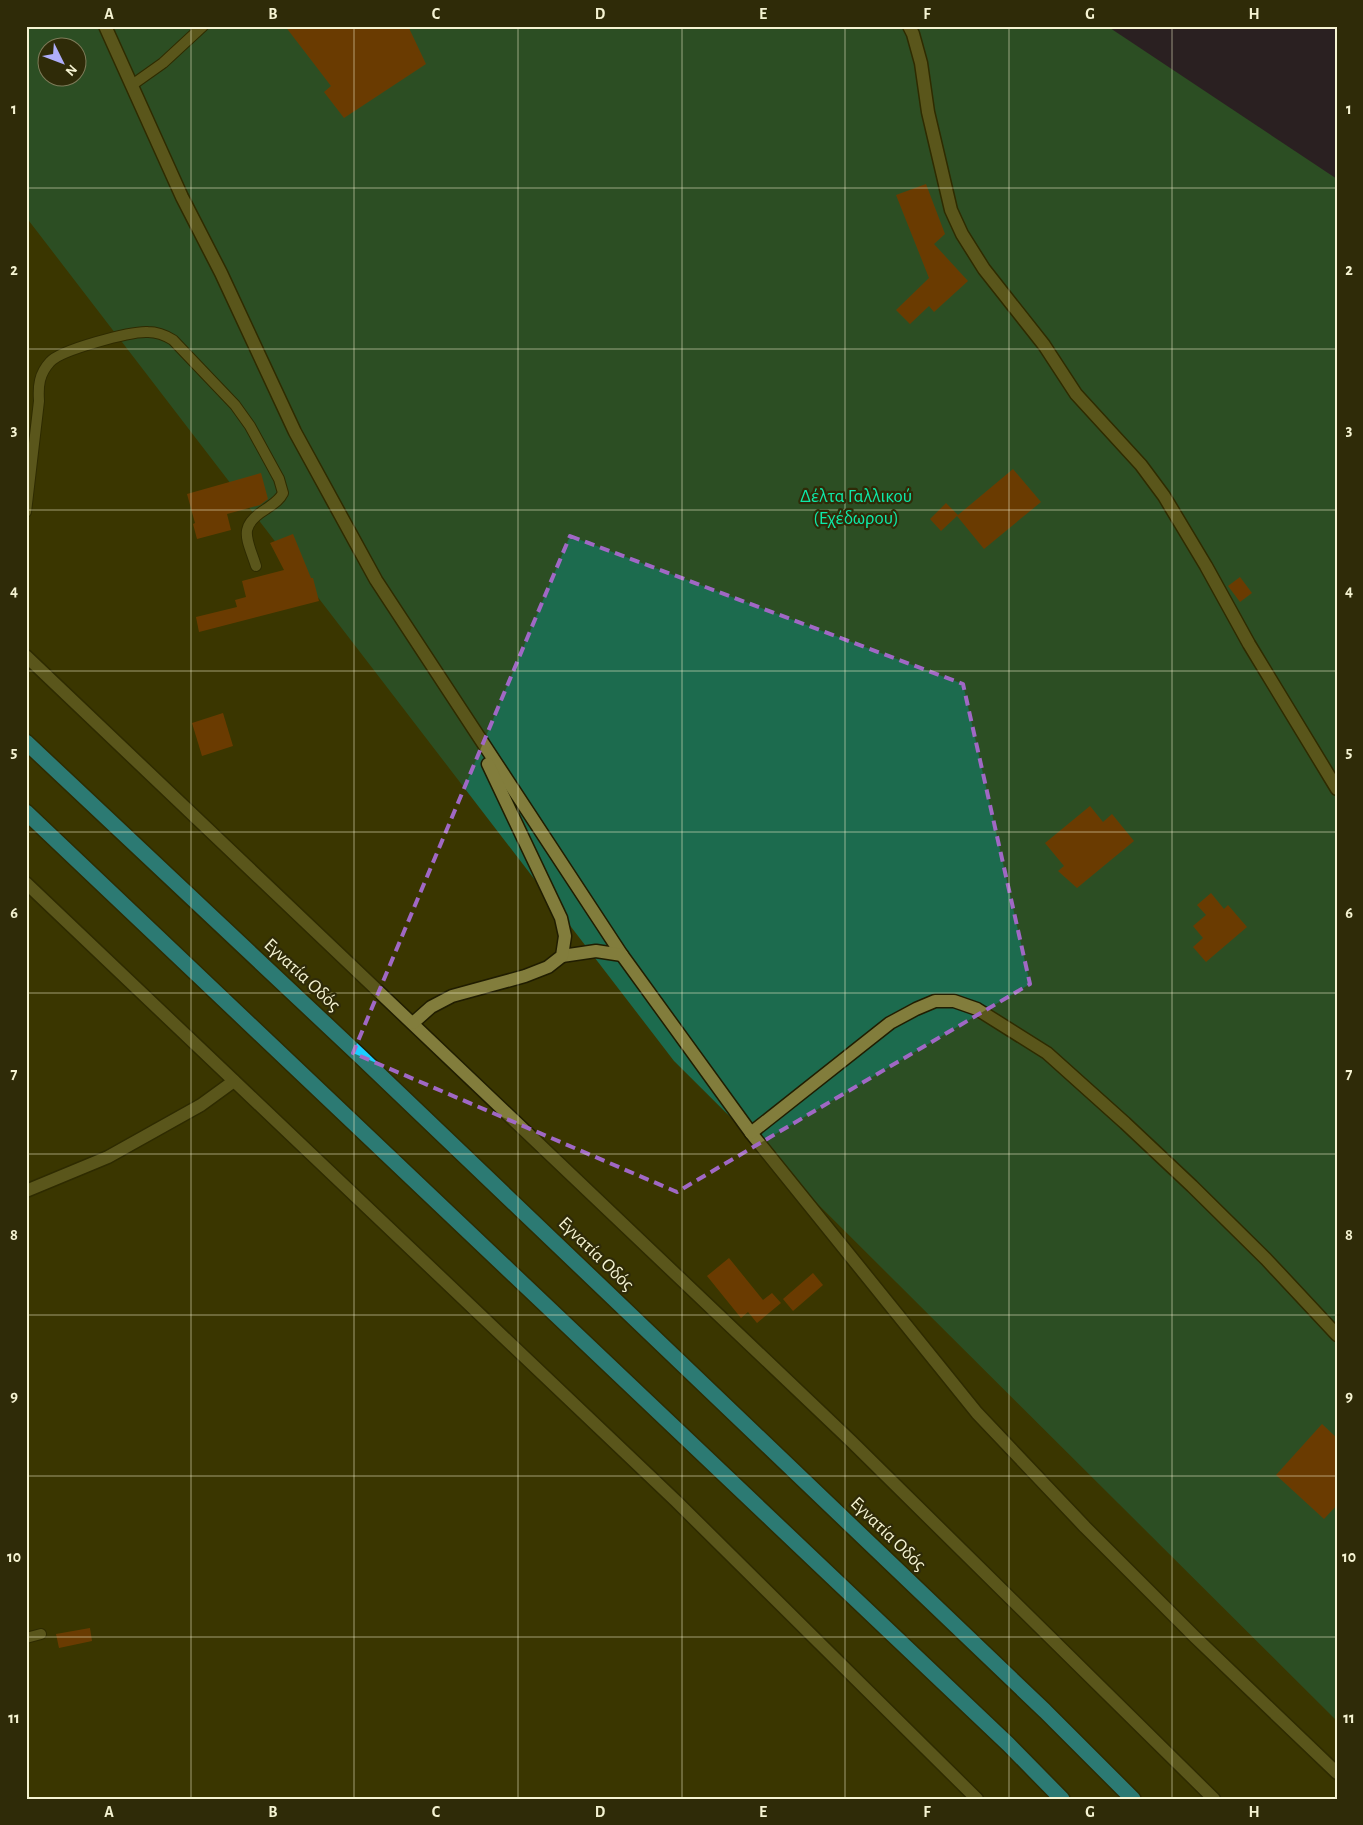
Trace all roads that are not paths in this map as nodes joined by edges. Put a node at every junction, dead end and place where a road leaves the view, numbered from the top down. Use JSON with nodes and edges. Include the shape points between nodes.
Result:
{"nodes":[{"id":1,"x":105,"y":26,"type":"edge"},
{"id":2,"x":202,"y":26,"type":"edge"},
{"id":3,"x":909,"y":26,"type":"edge"},
{"id":4,"x":132,"y":85,"type":"junction"},
{"id":5,"x":26,"y":512,"type":"edge"},
{"id":6,"x":256,"y":566,"type":"dead end"},
{"id":7,"x":26,"y":656,"type":"edge"},
{"id":8,"x":466,"y":720,"type":"junction"},
{"id":9,"x":26,"y":742,"type":"edge"},
{"id":10,"x":1337,"y":789,"type":"edge"},
{"id":11,"x":26,"y":812,"type":"edge"},
{"id":12,"x":26,"y":883,"type":"edge"},
{"id":13,"x":622,"y":955,"type":"junction"},
{"id":14,"x":562,"y":956,"type":"junction"},
{"id":15,"x":413,"y":1023,"type":"junction"},
{"id":16,"x":234,"y":1081,"type":"junction"},
{"id":17,"x":751,"y":1133,"type":"junction"},
{"id":18,"x":26,"y":1190,"type":"edge"},
{"id":19,"x":1337,"y":1335,"type":"edge"},
{"id":20,"x":41,"y":1634,"type":"dead end"},
{"id":21,"x":26,"y":1638,"type":"edge"},
{"id":22,"x":1337,"y":1773,"type":"edge"},
{"id":23,"x":977,"y":1799,"type":"edge"},
{"id":24,"x":1062,"y":1799,"type":"edge"},
{"id":25,"x":1133,"y":1799,"type":"edge"},
{"id":26,"x":1214,"y":1799,"type":"edge"}],
"edges":[{"from":1,"to":4,"type":"street"},
{"from":2,"to":4,"type":"lane"},
{"from":3,"to":10,"type":"street","via":[[922,63],[928,112],[951,210],[962,234],[1076,394],[1164,496]]},
{"from":4,"to":8,"type":"street","via":[[295,432],[376,580]]},
{"from":5,"to":6,"type":"lane","via":[[39,402],[38,385],[51,361],[113,337],[148,332],[162,334],[173,340],[235,405],[282,486],[279,500],[259,513],[247,528],[246,535]]},
{"from":7,"to":15,"type":"street"},
{"from":8,"to":13,"type":"street"},
{"from":8,"to":14,"type":"street","via":[[561,918],[565,936]]},
{"from":9,"to":25,"type":"highway","name":"Εγνατία Οδός","via":[[362,1058],[1038,1704]]},
{"from":11,"to":24,"type":"highway"},
{"from":12,"to":16,"type":"street"},
{"from":13,"to":14,"type":"street","via":[[596,951]]},
{"from":13,"to":17,"type":"street"},
{"from":14,"to":15,"type":"street","via":[[548,967],[525,976],[452,996]]},
{"from":15,"to":26,"type":"street","via":[[851,1441]]},
{"from":16,"to":18,"type":"street","via":[[201,1105],[108,1158]]},
{"from":16,"to":23,"type":"street","via":[[676,1501]]},
{"from":17,"to":19,"type":"street","via":[[890,1023],[935,1001],[954,1001],[977,1009],[1047,1053],[1192,1186]]},
{"from":17,"to":22,"type":"street","via":[[977,1414],[1195,1637]]},
{"from":20,"to":21,"type":"lane"}]}
